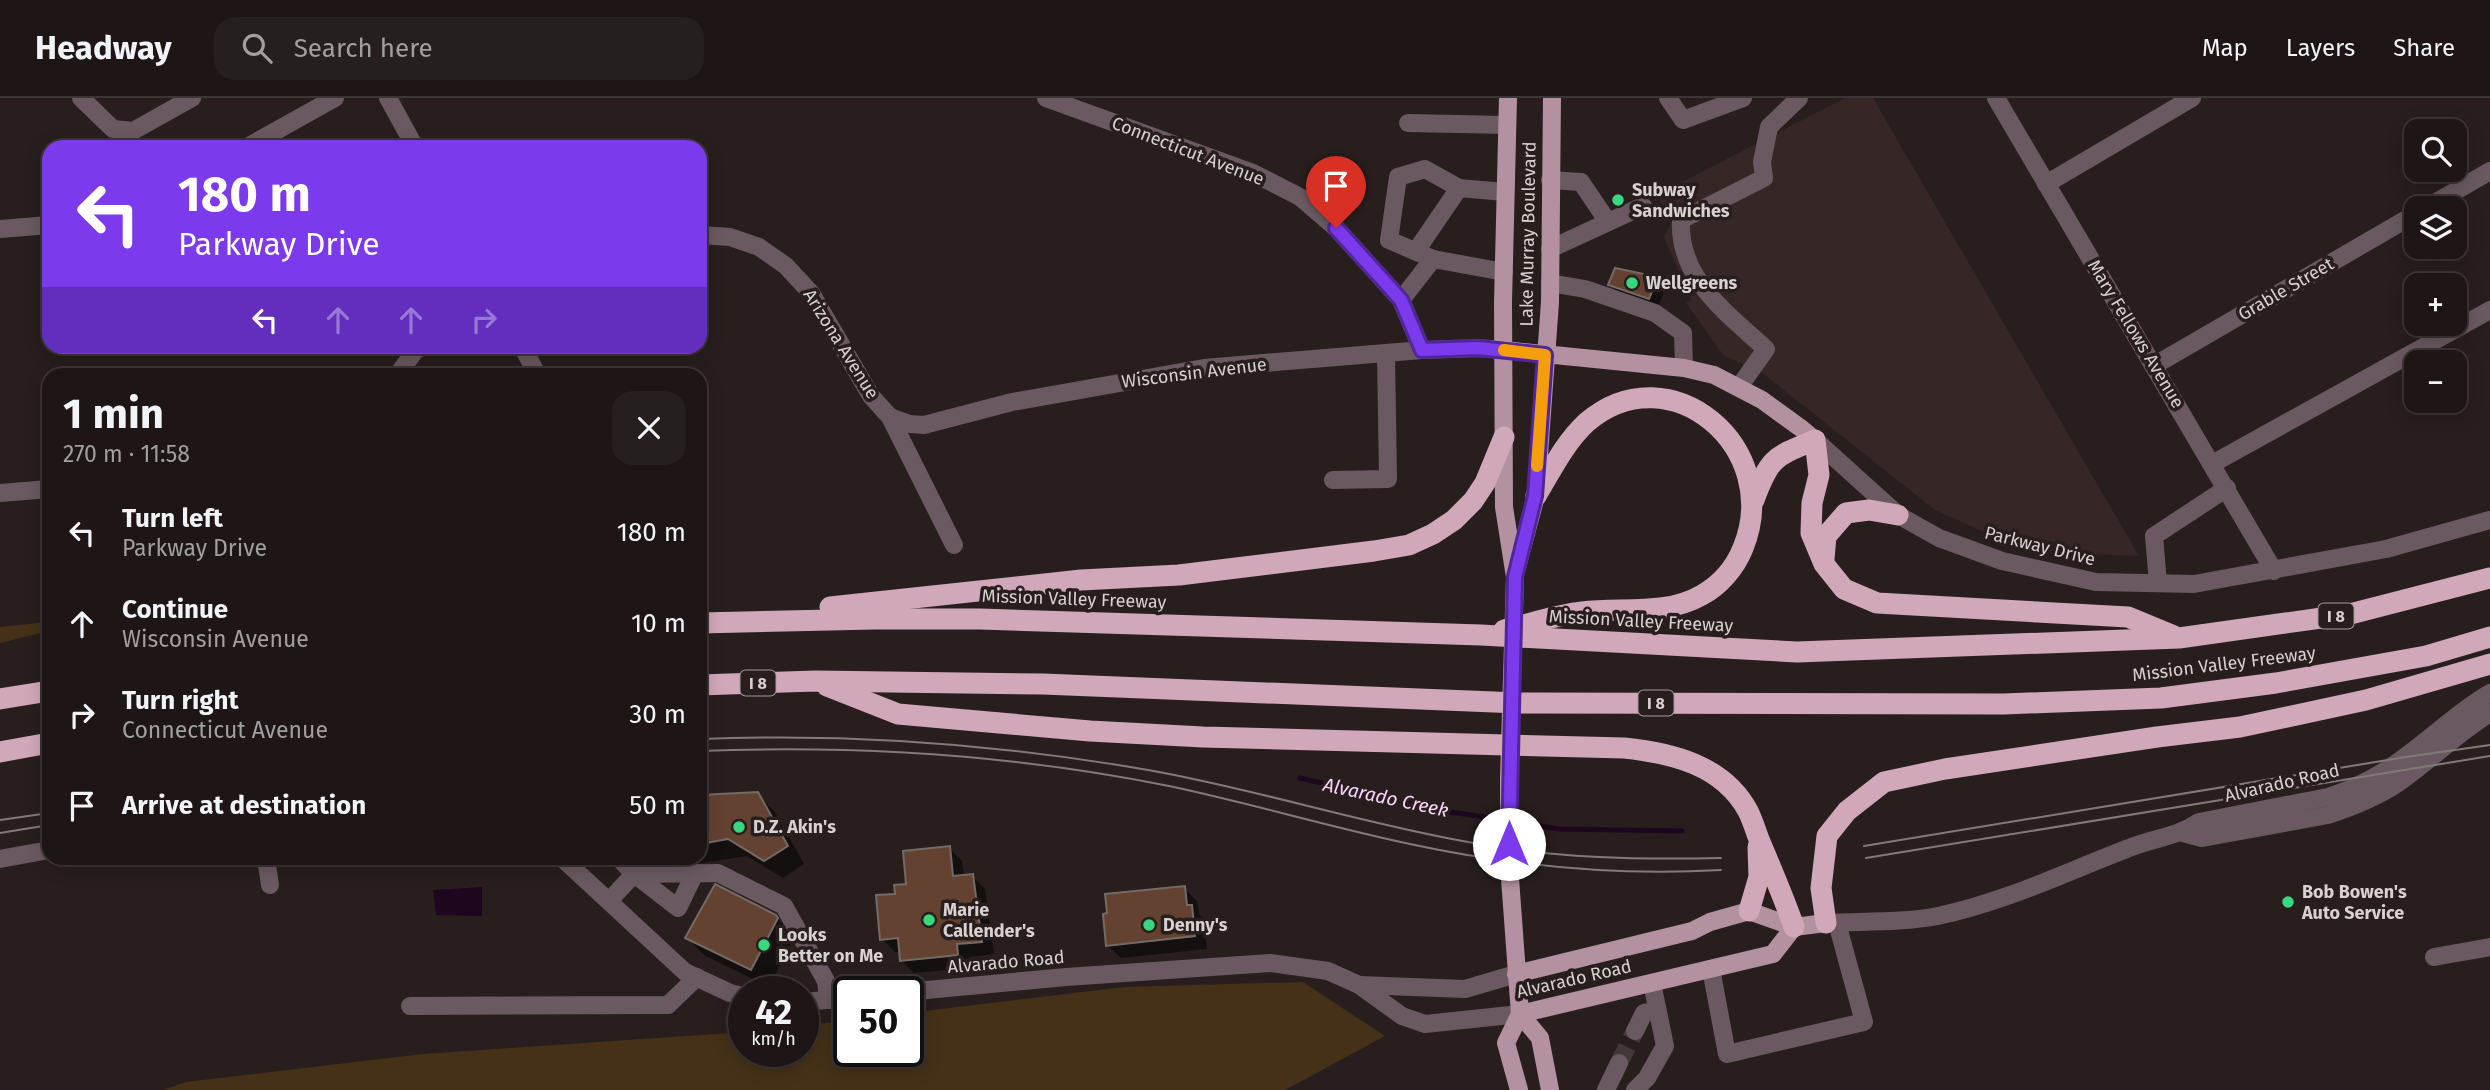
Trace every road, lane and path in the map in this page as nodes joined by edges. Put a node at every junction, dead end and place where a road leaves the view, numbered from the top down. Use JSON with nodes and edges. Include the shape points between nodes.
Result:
{"nodes":[{"id":1,"x":82,"y":98,"type":"edge"},
{"id":2,"x":192,"y":98,"type":"edge"},
{"id":3,"x":335,"y":98,"type":"edge"},
{"id":4,"x":388,"y":98,"type":"edge"},
{"id":5,"x":1046,"y":98,"type":"edge"},
{"id":6,"x":1508,"y":98,"type":"edge"},
{"id":7,"x":1552,"y":98,"type":"edge"},
{"id":8,"x":1668,"y":98,"type":"edge"},
{"id":9,"x":1743,"y":98,"type":"edge"},
{"id":10,"x":1799,"y":98,"type":"edge"},
{"id":11,"x":1996,"y":98,"type":"edge"},
{"id":12,"x":2192,"y":98,"type":"edge"},
{"id":13,"x":1408,"y":123,"type":"dead end"},
{"id":14,"x":1507,"y":125,"type":"junction"},
{"id":15,"x":260,"y":140,"type":"edge"},
{"id":16,"x":411,"y":140,"type":"edge"},
{"id":17,"x":2490,"y":171,"type":"edge"},
{"id":18,"x":1550,"y":180,"type":"junction"},
{"id":19,"x":2046,"y":184,"type":"junction"},
{"id":20,"x":1459,"y":188,"type":"junction"},
{"id":21,"x":1505,"y":192,"type":"junction"},
{"id":22,"x":2447,"y":196,"type":"edge"},
{"id":23,"x":1643,"y":206,"type":"dead end"},
{"id":24,"x":2404,"y":221,"type":"edge"},
{"id":25,"x":1608,"y":222,"type":"junction"},
{"id":26,"x":42,"y":226,"type":"edge"},
{"id":27,"x":0,"y":229,"type":"edge"},
{"id":28,"x":707,"y":235,"type":"edge"},
{"id":29,"x":1550,"y":249,"type":"junction"},
{"id":30,"x":1416,"y":251,"type":"junction"},
{"id":31,"x":1433,"y":259,"type":"junction"},
{"id":32,"x":1504,"y":272,"type":"junction"},
{"id":33,"x":1550,"y":283,"type":"junction"},
{"id":34,"x":1401,"y":300,"type":"junction"},
{"id":35,"x":2490,"y":310,"type":"edge"},
{"id":36,"x":1422,"y":350,"type":"junction"},
{"id":37,"x":1504,"y":350,"type":"junction"},
{"id":38,"x":1386,"y":354,"type":"junction"},
{"id":39,"x":1545,"y":355,"type":"junction"},
{"id":40,"x":2155,"y":365,"type":"junction"},
{"id":41,"x":1684,"y":368,"type":"junction"},
{"id":42,"x":1739,"y":387,"type":"junction"},
{"id":43,"x":890,"y":417,"type":"junction"},
{"id":44,"x":1504,"y":437,"type":"junction"},
{"id":45,"x":1815,"y":440,"type":"junction"},
{"id":46,"x":2212,"y":464,"type":"junction"},
{"id":47,"x":1333,"y":480,"type":"dead end"},
{"id":48,"x":2227,"y":488,"type":"junction"},
{"id":49,"x":42,"y":490,"type":"edge"},
{"id":50,"x":0,"y":493,"type":"edge"},
{"id":51,"x":1535,"y":496,"type":"junction"},
{"id":52,"x":1753,"y":500,"type":"junction"},
{"id":53,"x":1898,"y":514,"type":"junction"},
{"id":54,"x":2490,"y":520,"type":"edge"},
{"id":55,"x":954,"y":545,"type":"dead end"},
{"id":56,"x":1824,"y":564,"type":"junction"},
{"id":57,"x":2274,"y":571,"type":"junction"},
{"id":58,"x":1515,"y":577,"type":"junction"},
{"id":59,"x":2490,"y":578,"type":"edge"},
{"id":60,"x":2158,"y":583,"type":"junction"},
{"id":61,"x":707,"y":621,"type":"edge"},
{"id":62,"x":707,"y":622,"type":"edge"},
{"id":63,"x":1481,"y":635,"type":"junction"},
{"id":64,"x":2490,"y":637,"type":"edge"},
{"id":65,"x":2179,"y":638,"type":"junction"},
{"id":66,"x":2490,"y":664,"type":"edge"},
{"id":67,"x":815,"y":681,"type":"junction"},
{"id":68,"x":707,"y":685,"type":"edge"},
{"id":69,"x":42,"y":692,"type":"edge"},
{"id":70,"x":2490,"y":693,"type":"edge"},
{"id":71,"x":0,"y":699,"type":"edge"},
{"id":72,"x":2490,"y":713,"type":"edge"},
{"id":73,"x":42,"y":744,"type":"edge"},
{"id":74,"x":0,"y":752,"type":"edge"},
{"id":75,"x":2183,"y":833,"type":"junction"},
{"id":76,"x":1758,"y":838,"type":"junction"},
{"id":77,"x":42,"y":851,"type":"edge"},
{"id":78,"x":0,"y":859,"type":"edge"},
{"id":79,"x":267,"y":865,"type":"edge"},
{"id":80,"x":570,"y":865,"type":"edge"},
{"id":81,"x":626,"y":865,"type":"edge"},
{"id":82,"x":695,"y":873,"type":"junction"},
{"id":83,"x":634,"y":874,"type":"junction"},
{"id":84,"x":270,"y":885,"type":"dead end"},
{"id":85,"x":609,"y":901,"type":"junction"},
{"id":86,"x":1749,"y":911,"type":"junction"},
{"id":87,"x":1831,"y":923,"type":"junction"},
{"id":88,"x":1794,"y":927,"type":"junction"},
{"id":89,"x":2490,"y":947,"type":"edge"},
{"id":90,"x":2434,"y":957,"type":"dead end"},
{"id":91,"x":1711,"y":969,"type":"junction"},
{"id":92,"x":1517,"y":974,"type":"junction"},
{"id":93,"x":697,"y":977,"type":"junction"},
{"id":94,"x":1651,"y":983,"type":"junction"},
{"id":95,"x":1359,"y":985,"type":"junction"},
{"id":96,"x":924,"y":990,"type":"edge"},
{"id":97,"x":728,"y":992,"type":"edge"},
{"id":98,"x":828,"y":1000,"type":"junction"},
{"id":99,"x":833,"y":1000,"type":"edge"},
{"id":100,"x":819,"y":1001,"type":"edge"},
{"id":101,"x":410,"y":1006,"type":"dead end"},
{"id":102,"x":1657,"y":1010,"type":"junction"},
{"id":103,"x":1520,"y":1014,"type":"junction"},
{"id":104,"x":1635,"y":1031,"type":"tunnel mouth"},
{"id":105,"x":1619,"y":1063,"type":"tunnel mouth"},
{"id":106,"x":1519,"y":1090,"type":"edge"},
{"id":107,"x":1550,"y":1090,"type":"edge"},
{"id":108,"x":1606,"y":1090,"type":"edge"},
{"id":109,"x":1635,"y":1090,"type":"edge"}],
"edges":[{"from":1,"to":2,"type":"street","via":[[113,129],[133,131]]},
{"from":3,"to":15,"type":"street"},
{"from":4,"to":16,"type":"street"},
{"from":5,"to":34,"type":"street","name":"Connecticut Avenue","via":[[1253,173],[1300,197],[1336,228]]},
{"from":6,"to":14,"type":"main road","name":"Lake Murray Boulevard"},
{"from":7,"to":18,"type":"main road","name":"Lake Murray Boulevard"},
{"from":8,"to":9,"type":"street","via":[[1682,120]]},
{"from":10,"to":42,"type":"street","via":[[1769,127],[1762,162],[1765,178],[1681,220],[1686,257],[1703,290],[1766,349]]},
{"from":11,"to":19,"type":"street","name":"Mary Fellows Avenue"},
{"from":12,"to":19,"type":"street"},
{"from":13,"to":14,"type":"street"},
{"from":14,"to":21,"type":"main road","name":"Lake Murray Boulevard"},
{"from":17,"to":22,"type":"street"},
{"from":18,"to":25,"type":"street","via":[[1581,182]]},
{"from":18,"to":29,"type":"main road","name":"Lake Murray Boulevard"},
{"from":19,"to":40,"type":"street","name":"Mary Fellows Avenue"},
{"from":20,"to":21,"type":"street"},
{"from":20,"to":30,"type":"street"},
{"from":20,"to":30,"type":"street","via":[[1425,169],[1398,177],[1389,240]]},
{"from":21,"to":32,"type":"main road","name":"Lake Murray Boulevard"},
{"from":23,"to":25,"type":"street"},
{"from":24,"to":40,"type":"street","name":"Grable Street"},
{"from":25,"to":29,"type":"street"},
{"from":26,"to":27,"type":"street"},
{"from":28,"to":43,"type":"street","name":"Arizona Avenue","via":[[745,240],[786,266],[811,293],[871,396]]},
{"from":29,"to":33,"type":"main road","name":"Lake Murray Boulevard"},
{"from":30,"to":31,"type":"street"},
{"from":31,"to":32,"type":"street"},
{"from":31,"to":34,"type":"street"},
{"from":32,"to":37,"type":"main road","name":"Lake Murray Boulevard"},
{"from":33,"to":39,"type":"main road","name":"Lake Murray Boulevard"},
{"from":33,"to":41,"type":"street","via":[[1584,289],[1655,313],[1683,333]]},
{"from":34,"to":36,"type":"street","name":"Connecticut Avenue"},
{"from":35,"to":46,"type":"street"},
{"from":36,"to":37,"type":"street","name":"Wisconsin Avenue"},
{"from":36,"to":38,"type":"street","name":"Wisconsin Avenue"},
{"from":37,"to":39,"type":"main road","name":"Parkway Drive"},
{"from":37,"to":44,"type":"main road","name":"Lake Murray Boulevard"},
{"from":38,"to":43,"type":"street","name":"Wisconsin Avenue","via":[[1204,368],[1012,402],[924,425]]},
{"from":38,"to":47,"type":"street","via":[[1388,479]]},
{"from":39,"to":41,"type":"main road","name":"Parkway Drive"},
{"from":39,"to":51,"type":"main road","name":"Lake Murray Boulevard"},
{"from":40,"to":46,"type":"street","name":"Mary Fellows Avenue"},
{"from":41,"to":42,"type":"main road","name":"Parkway Drive"},
{"from":42,"to":45,"type":"main road","name":"Parkway Drive"},
{"from":43,"to":55,"type":"street","name":"Arizona Avenue"},
{"from":44,"to":58,"type":"main road","name":"Lake Murray Boulevard","via":[[1504,507]]},
{"from":44,"to":61,"type":"highway","via":[[1473,502],[1454,520],[1409,545],[1179,575],[1081,580]]},
{"from":45,"to":52,"type":"highway","via":[[1779,455]]},
{"from":45,"to":53,"type":"street","name":"Parkway Drive"},
{"from":45,"to":56,"type":"highway","via":[[1819,475],[1811,533]]},
{"from":46,"to":48,"type":"street","name":"Mary Fellows Avenue"},
{"from":48,"to":57,"type":"street","name":"Mary Fellows Avenue"},
{"from":48,"to":60,"type":"street","via":[[2154,536]]},
{"from":49,"to":50,"type":"street"},
{"from":51,"to":52,"type":"highway","via":[[1574,435],[1589,421],[1623,403],[1659,399],[1689,407],[1717,424],[1740,454]]},
{"from":51,"to":58,"type":"main road","name":"Lake Murray Boulevard"},
{"from":52,"to":63,"type":"highway","via":[[1739,559],[1700,596],[1671,606],[1581,612]]},
{"from":53,"to":56,"type":"highway","via":[[1846,513],[1825,536]]},
{"from":53,"to":60,"type":"street","name":"Parkway Drive","via":[[1939,538],[2002,561],[2096,582]]},
{"from":54,"to":57,"type":"street","name":"Parkway Drive","via":[[2386,549]]},
{"from":56,"to":65,"type":"highway","via":[[1844,589],[1877,603],[2128,617]]},
{"from":57,"to":60,"type":"street","name":"Parkway Drive","via":[[2194,584]]},
{"from":58,"to":92,"type":"main road","name":"Lake Murray Boulevard","via":[[1508,778]]},
{"from":59,"to":65,"type":"highway","name":"Mission Valley Freeway","number":"I 8","via":[[2350,614]]},
{"from":62,"to":63,"type":"highway","name":"Mission Valley Freeway","number":"I 8","via":[[980,619]]},
{"from":63,"to":65,"type":"highway","name":"Mission Valley Freeway","number":"I 8","via":[[1797,652]]},
{"from":64,"to":67,"type":"highway","name":"Mission Valley Freeway","number":"I 8","via":[[2426,656],[2276,683],[2161,698],[2004,704],[1519,703],[1043,684]]},
{"from":66,"to":87,"type":"highway","via":[[2366,700],[2240,727],[1958,767],[1884,782],[1847,811],[1827,836],[1821,888]]},
{"from":67,"to":68,"type":"highway","name":"Mission Valley Freeway","number":"I 8"},
{"from":67,"to":76,"type":"highway","via":[[898,714],[1090,731],[1655,751],[1691,762],[1718,777],[1748,811]]},
{"from":69,"to":71,"type":"highway"},
{"from":70,"to":75,"type":"street","name":"Alvarado Road","via":[[2395,764],[2347,791],[2199,822]]},
{"from":72,"to":75,"type":"street","name":"Alvarado Road","via":[[2397,783],[2364,802],[2328,815],[2202,838]]},
{"from":73,"to":74,"type":"highway"},
{"from":75,"to":87,"type":"street","name":"Alvarado Road","via":[[2136,845],[2023,891],[1967,908],[1904,921]]},
{"from":76,"to":86,"type":"highway","via":[[1759,877]]},
{"from":76,"to":88,"type":"highway"},
{"from":77,"to":78,"type":"street"},
{"from":79,"to":84,"type":"street"},
{"from":80,"to":85,"type":"street"},
{"from":81,"to":83,"type":"street"},
{"from":82,"to":83,"type":"street"},
{"from":82,"to":83,"type":"street","via":[[678,908]]},
{"from":82,"to":98,"type":"street","via":[[718,873],[784,906],[826,981]]},
{"from":83,"to":85,"type":"street"},
{"from":85,"to":93,"type":"street","via":[[685,972]]},
{"from":86,"to":88,"type":"main road","name":"Alvarado Road"},
{"from":86,"to":92,"type":"main road","name":"Alvarado Road","via":[[1692,931]]},
{"from":87,"to":88,"type":"main road","name":"Alvarado Road"},
{"from":87,"to":91,"type":"street","via":[[1864,1022],[1727,1054]]},
{"from":88,"to":91,"type":"main road","name":"Alvarado Road","via":[[1773,954]]},
{"from":89,"to":90,"type":"street"},
{"from":91,"to":94,"type":"main road","name":"Alvarado Road"},
{"from":92,"to":95,"type":"street","name":"Alvarado Road","via":[[1465,989]]},
{"from":92,"to":103,"type":"main road","name":"Lake Murray Boulevard"},
{"from":93,"to":97,"type":"street"},
{"from":93,"to":101,"type":"street","via":[[668,1005]]},
{"from":94,"to":102,"type":"street"},
{"from":94,"to":103,"type":"main road","name":"Alvarado Road"},
{"from":95,"to":96,"type":"street","name":"Alvarado Road","via":[[1328,971],[1270,963]]},
{"from":95,"to":103,"type":"street","name":"Alvarado Road","via":[[1402,1016],[1425,1024]]},
{"from":98,"to":99,"type":"street"},
{"from":98,"to":100,"type":"street"},
{"from":102,"to":104,"type":"street","via":[[1644,1013]]},
{"from":102,"to":109,"type":"street","via":[[1665,1046]]},
{"from":103,"to":106,"type":"main road","via":[[1506,1043]]},
{"from":103,"to":107,"type":"main road","via":[[1540,1038]]},
{"from":105,"to":108,"type":"street"}]}
